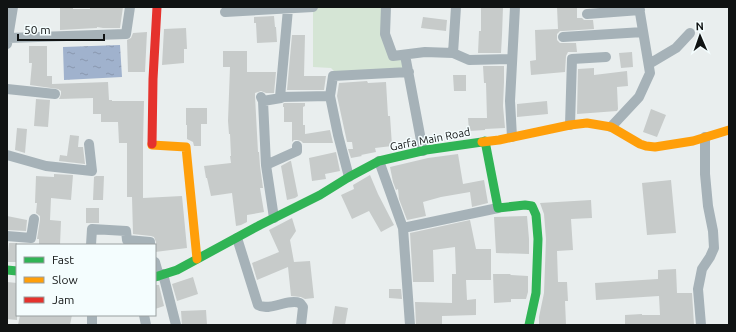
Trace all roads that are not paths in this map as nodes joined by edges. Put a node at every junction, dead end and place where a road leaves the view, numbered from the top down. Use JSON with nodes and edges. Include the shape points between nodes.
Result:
{"nodes":[{"id":1,"x":13,"y":7,"type":"edge"},
{"id":2,"x":130,"y":7,"type":"edge"},
{"id":3,"x":157,"y":7,"type":"edge"},
{"id":4,"x":313,"y":7,"type":"edge"},
{"id":5,"x":386,"y":7,"type":"edge"},
{"id":6,"x":456,"y":7,"type":"edge"},
{"id":7,"x":515,"y":7,"type":"edge"},
{"id":8,"x":639,"y":8,"type":"edge"},
{"id":9,"x":288,"y":9,"type":"junction"},
{"id":10,"x":225,"y":12,"type":"dead end"},
{"id":11,"x":587,"y":14,"type":"dead end"},
{"id":12,"x":9,"y":24,"type":"edge"},
{"id":13,"x":643,"y":32,"type":"junction"},
{"id":14,"x":690,"y":33,"type":"dead end"},
{"id":15,"x":563,"y":37,"type":"dead end"},
{"id":16,"x":8,"y":41,"type":"edge"},
{"id":17,"x":453,"y":53,"type":"junction"},
{"id":18,"x":405,"y":55,"type":"junction"},
{"id":19,"x":606,"y":57,"type":"dead end"},
{"id":20,"x":512,"y":59,"type":"junction"},
{"id":21,"x":649,"y":64,"type":"junction"},
{"id":22,"x":408,"y":72,"type":"junction"},
{"id":23,"x":7,"y":89,"type":"edge"},
{"id":24,"x":55,"y":94,"type":"dead end"},
{"id":25,"x":330,"y":96,"type":"junction"},
{"id":26,"x":280,"y":97,"type":"junction"},
{"id":27,"x":570,"y":125,"type":"junction"},
{"id":28,"x":611,"y":127,"type":"junction"},
{"id":29,"x":729,"y":130,"type":"edge"},
{"id":30,"x":512,"y":137,"type":"junction"},
{"id":31,"x":705,"y":137,"type":"junction"},
{"id":32,"x":485,"y":141,"type":"junction"},
{"id":33,"x":89,"y":144,"type":"dead end"},
{"id":34,"x":297,"y":146,"type":"dead end"},
{"id":35,"x":423,"y":151,"type":"junction"},
{"id":36,"x":7,"y":155,"type":"edge"},
{"id":37,"x":379,"y":162,"type":"junction"},
{"id":38,"x":266,"y":165,"type":"junction"},
{"id":39,"x":349,"y":177,"type":"junction"},
{"id":40,"x":498,"y":208,"type":"junction"},
{"id":41,"x":274,"y":218,"type":"junction"},
{"id":42,"x":34,"y":219,"type":"dead end"},
{"id":43,"x":403,"y":228,"type":"junction"},
{"id":44,"x":7,"y":236,"type":"edge"},
{"id":45,"x":237,"y":238,"type":"junction"},
{"id":46,"x":91,"y":244,"type":"edge"},
{"id":47,"x":150,"y":244,"type":"edge"},
{"id":48,"x":197,"y":259,"type":"junction"},
{"id":49,"x":156,"y":266,"type":"edge"},
{"id":50,"x":159,"y":276,"type":"edge"},
{"id":51,"x":176,"y":325,"type":"edge"},
{"id":52,"x":301,"y":325,"type":"edge"},
{"id":53,"x":410,"y":325,"type":"edge"},
{"id":54,"x":529,"y":325,"type":"edge"},
{"id":55,"x":701,"y":325,"type":"edge"}],
"edges":[{"from":1,"to":12,"type":"street"},
{"from":2,"to":16,"type":"street","via":[[126,34]]},
{"from":3,"to":48,"type":"main road","via":[[152,145],[186,147]]},
{"from":4,"to":9,"type":"street"},
{"from":5,"to":18,"type":"street","via":[[385,34],[393,56]]},
{"from":6,"to":17,"type":"street"},
{"from":7,"to":20,"type":"street"},
{"from":8,"to":11,"type":"street"},
{"from":8,"to":13,"type":"street"},
{"from":9,"to":10,"type":"street"},
{"from":9,"to":26,"type":"street"},
{"from":12,"to":16,"type":"street"},
{"from":13,"to":15,"type":"street"},
{"from":13,"to":21,"type":"street"},
{"from":14,"to":21,"type":"street","via":[[676,48]]},
{"from":17,"to":18,"type":"street","via":[[425,52]]},
{"from":17,"to":20,"type":"street","via":[[469,60]]},
{"from":18,"to":22,"type":"street"},
{"from":19,"to":27,"type":"street","via":[[572,59]]},
{"from":20,"to":30,"type":"street"},
{"from":21,"to":28,"type":"street","via":[[650,73],[639,96]]},
{"from":22,"to":25,"type":"street","via":[[333,76]]},
{"from":22,"to":35,"type":"street"},
{"from":23,"to":24,"type":"street"},
{"from":25,"to":26,"type":"street"},
{"from":25,"to":39,"type":"street"},
{"from":26,"to":38,"type":"street","via":[[262,99]]},
{"from":27,"to":28,"type":"main road","name":"Garfa Main Road","via":[[587,123]]},
{"from":27,"to":30,"type":"main road","name":"Garfa Main Road"},
{"from":28,"to":31,"type":"main road","name":"Garfa Main Road","via":[[640,144],[655,147]]},
{"from":29,"to":31,"type":"main road","name":"Garfa Main Road"},
{"from":30,"to":32,"type":"main road","name":"Garfa Main Road"},
{"from":31,"to":55,"type":"street","via":[[704,174],[714,248],[702,269],[698,289]]},
{"from":32,"to":35,"type":"main road","name":"Garfa Main Road"},
{"from":32,"to":40,"type":"main road"},
{"from":33,"to":36,"type":"street","via":[[92,172],[46,166]]},
{"from":34,"to":38,"type":"street","via":[[297,151]]},
{"from":35,"to":37,"type":"main road","name":"Garfa Main Road"},
{"from":37,"to":39,"type":"main road","name":"Garfa Main Road"},
{"from":37,"to":43,"type":"street"},
{"from":38,"to":41,"type":"street"},
{"from":39,"to":41,"type":"main road","name":"Garfa Main Road"},
{"from":40,"to":43,"type":"street"},
{"from":40,"to":54,"type":"main road","via":[[532,206],[536,215],[536,293]]},
{"from":41,"to":45,"type":"main road","name":"Garfa Main Road"},
{"from":42,"to":44,"type":"street","via":[[31,238]]},
{"from":43,"to":53,"type":"street"},
{"from":45,"to":48,"type":"main road","name":"Garfa Main Road"},
{"from":45,"to":52,"type":"street","via":[[258,305],[267,307],[300,303],[303,307]]},
{"from":46,"to":47,"type":"street","via":[[92,229],[126,231],[127,240]]},
{"from":48,"to":50,"type":"main road","name":"Garfa Main Road"},
{"from":49,"to":50,"type":"street"},
{"from":50,"to":51,"type":"street"}]}
